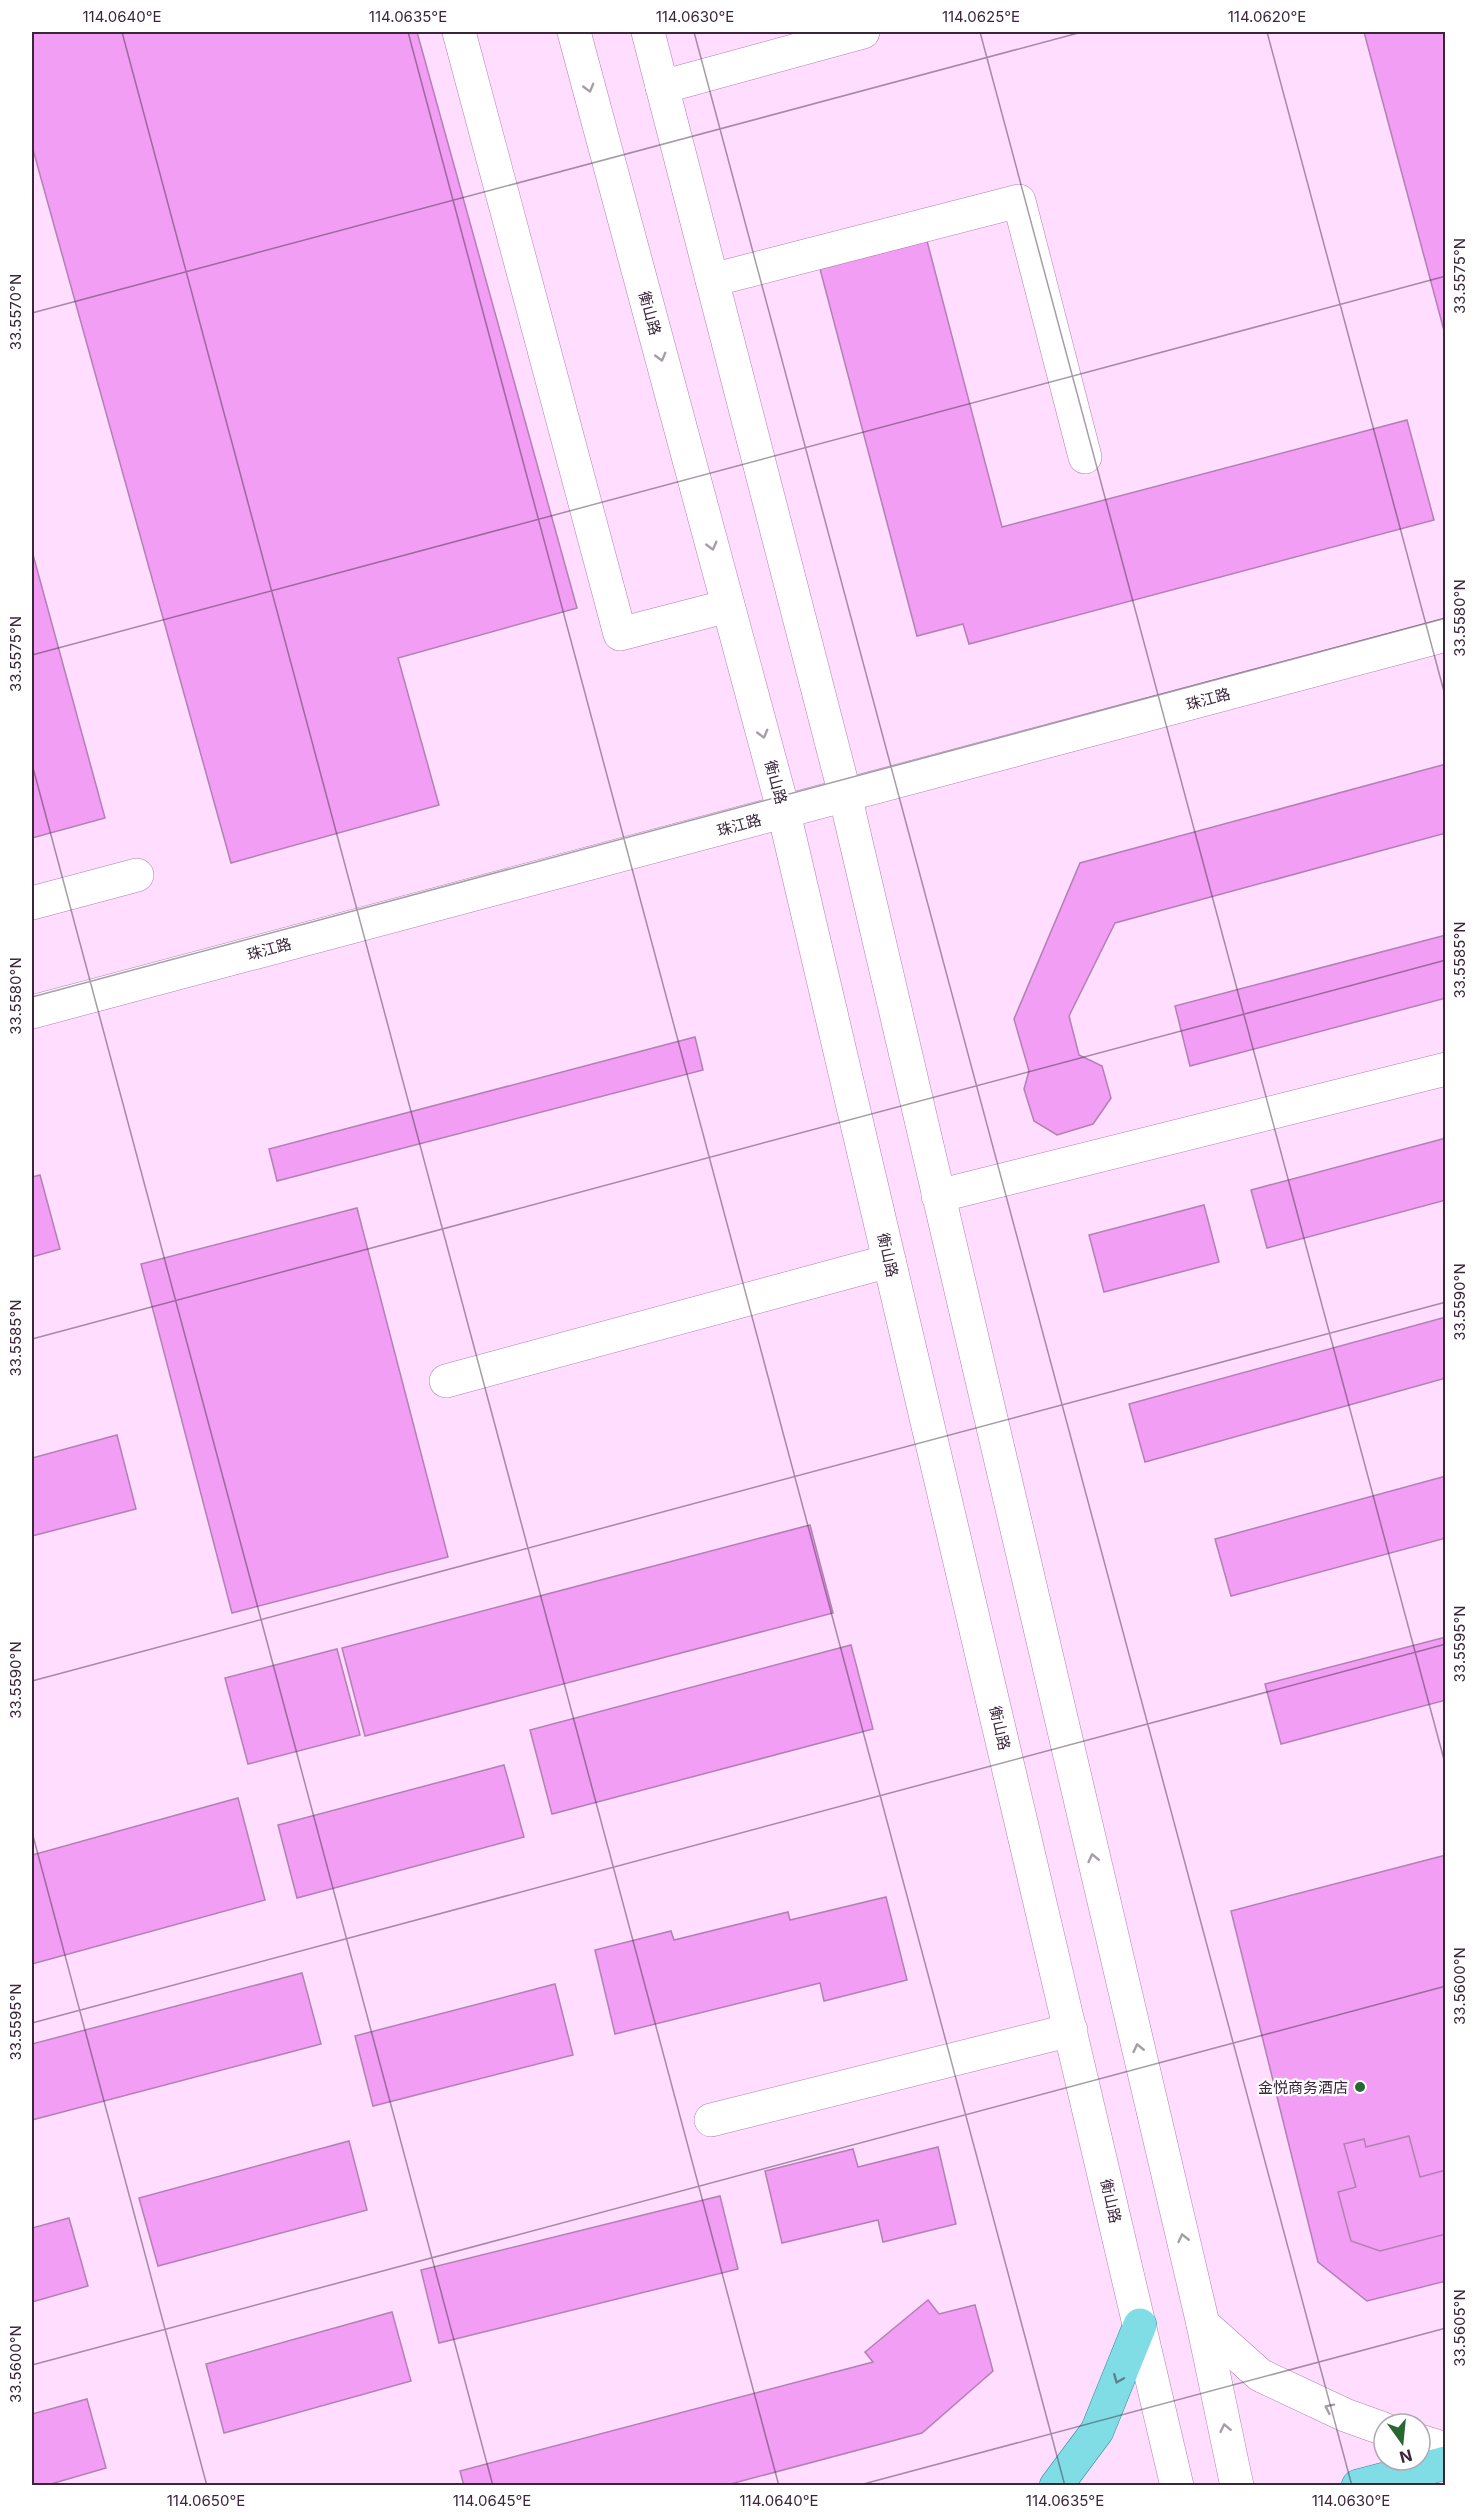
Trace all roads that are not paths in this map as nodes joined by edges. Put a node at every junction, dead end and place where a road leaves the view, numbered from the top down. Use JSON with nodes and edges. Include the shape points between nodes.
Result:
{"nodes":[{"id":1,"x":459,"y":32,"type":"edge"},
{"id":2,"x":574,"y":32,"type":"edge"},
{"id":3,"x":648,"y":32,"type":"edge"},
{"id":4,"x":863,"y":32,"type":"edge"},
{"id":5,"x":662,"y":87,"type":"junction"},
{"id":6,"x":712,"y":280,"type":"junction"},
{"id":7,"x":1085,"y":457,"type":"dead end"},
{"id":8,"x":728,"y":606,"type":"junction"},
{"id":9,"x":1446,"y":635,"type":"edge"},
{"id":10,"x":845,"y":795,"type":"junction"},
{"id":11,"x":784,"y":813,"type":"junction"},
{"id":12,"x":137,"y":875,"type":"dead end"},
{"id":13,"x":32,"y":903,"type":"edge"},
{"id":14,"x":32,"y":1012,"type":"edge"},
{"id":15,"x":1446,"y":1069,"type":"edge"},
{"id":16,"x":938,"y":1196,"type":"junction"},
{"id":17,"x":889,"y":1261,"type":"junction"},
{"id":18,"x":446,"y":1381,"type":"dead end"},
{"id":19,"x":1071,"y":2030,"type":"junction"},
{"id":20,"x":711,"y":2120,"type":"dead end"},
{"id":21,"x":1203,"y":2324,"type":"junction"},
{"id":22,"x":1140,"y":2325,"type":"junction"},
{"id":23,"x":1372,"y":2424,"type":"edge"},
{"id":24,"x":1446,"y":2463,"type":"edge"},
{"id":25,"x":1056,"y":2486,"type":"edge"},
{"id":26,"x":1177,"y":2486,"type":"edge"},
{"id":27,"x":1237,"y":2486,"type":"edge"},
{"id":28,"x":1358,"y":2486,"type":"edge"}],
"edges":[{"from":1,"to":8,"type":"street","via":[[620,634]]},
{"from":2,"to":8,"type":"street","name":"衡山路","one_way":true},
{"from":3,"to":5,"type":"street"},
{"from":4,"to":5,"type":"street"},
{"from":5,"to":6,"type":"street"},
{"from":6,"to":7,"type":"street","via":[[1019,201]]},
{"from":6,"to":10,"type":"street"},
{"from":8,"to":11,"type":"street","name":"衡山路","one_way":true},
{"from":9,"to":10,"type":"street","name":"珠江路"},
{"from":10,"to":11,"type":"street","name":"珠江路"},
{"from":10,"to":16,"type":"street"},
{"from":11,"to":14,"type":"street","name":"珠江路"},
{"from":11,"to":17,"type":"street","name":"衡山路"},
{"from":12,"to":13,"type":"street"},
{"from":15,"to":16,"type":"street"},
{"from":21,"to":16,"type":"street","one_way":true},
{"from":17,"to":18,"type":"street"},
{"from":17,"to":19,"type":"street","name":"衡山路"},
{"from":19,"to":20,"type":"street"},
{"from":19,"to":22,"type":"street","name":"衡山路"},
{"from":23,"to":21,"type":"street","one_way":true,"via":[[1260,2375]]},
{"from":27,"to":21,"type":"street","one_way":true},
{"from":22,"to":25,"type":"main road","one_way":true,"via":[[1097,2431]]},
{"from":22,"to":26,"type":"street","name":"衡山路"},
{"from":24,"to":28,"type":"main road"}]}
